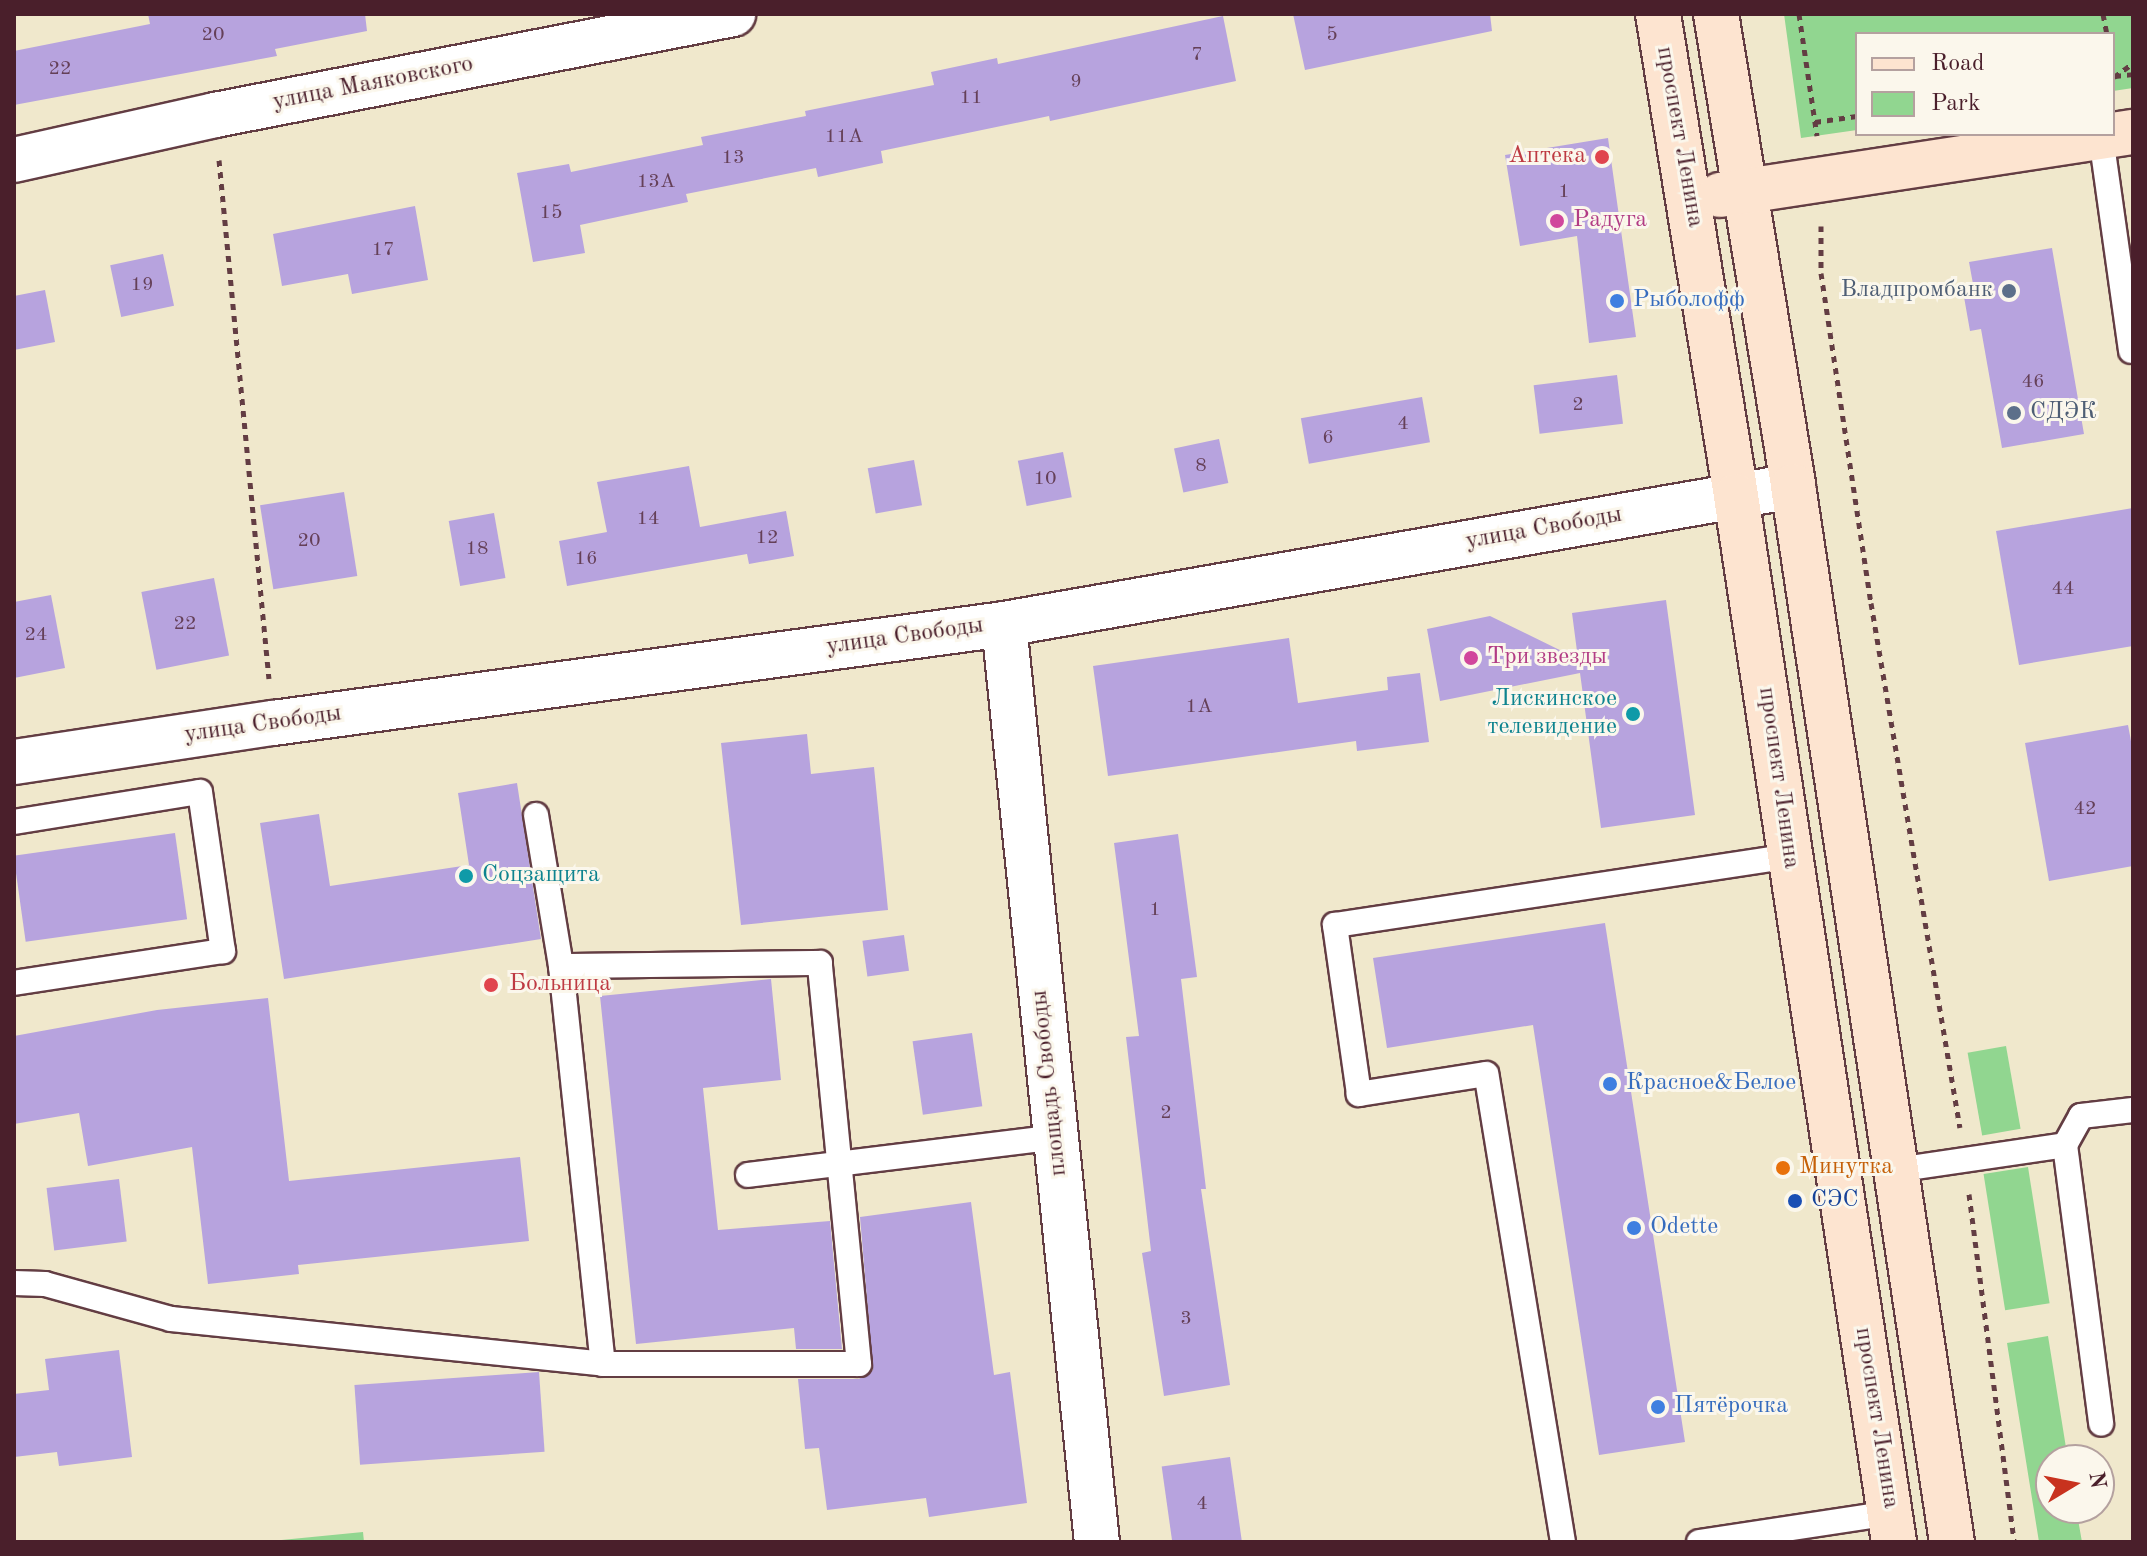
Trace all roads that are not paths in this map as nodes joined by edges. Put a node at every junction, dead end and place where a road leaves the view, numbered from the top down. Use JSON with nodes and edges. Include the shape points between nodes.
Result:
{"nodes":[{"id":1,"x":733,"y":14,"type":"edge"},
{"id":2,"x":1658,"y":14,"type":"edge"},
{"id":3,"x":1716,"y":14,"type":"edge"},
{"id":4,"x":2117,"y":134,"type":"edge"},
{"id":5,"x":2104,"y":136,"type":"edge"},
{"id":6,"x":14,"y":160,"type":"edge"},
{"id":7,"x":1747,"y":191,"type":"junction"},
{"id":8,"x":1690,"y":200,"type":"junction"},
{"id":9,"x":2131,"y":351,"type":"dead end"},
{"id":10,"x":1793,"y":486,"type":"junction"},
{"id":11,"x":1736,"y":496,"type":"junction"},
{"id":12,"x":1004,"y":624,"type":"junction"},
{"id":13,"x":14,"y":762,"type":"edge"},
{"id":14,"x":536,"y":815,"type":"dead end"},
{"id":15,"x":14,"y":822,"type":"edge"},
{"id":16,"x":1790,"y":856,"type":"junction"},
{"id":17,"x":561,"y":966,"type":"junction"},
{"id":18,"x":14,"y":983,"type":"edge"},
{"id":19,"x":2133,"y":1110,"type":"edge"},
{"id":20,"x":1056,"y":1137,"type":"junction"},
{"id":21,"x":2065,"y":1145,"type":"junction"},
{"id":22,"x":840,"y":1164,"type":"junction"},
{"id":23,"x":1896,"y":1170,"type":"junction"},
{"id":24,"x":748,"y":1175,"type":"dead end"},
{"id":25,"x":14,"y":1283,"type":"edge"},
{"id":26,"x":603,"y":1364,"type":"junction"},
{"id":27,"x":2101,"y":1424,"type":"dead end"},
{"id":28,"x":1892,"y":1528,"type":"edge"},
{"id":29,"x":1097,"y":1542,"type":"edge"},
{"id":30,"x":1563,"y":1542,"type":"edge"},
{"id":31,"x":1699,"y":1542,"type":"edge"},
{"id":32,"x":1952,"y":1542,"type":"edge"}],
"edges":[{"from":1,"to":6,"type":"street","name":"улица Маяковского","via":[[215,115]]},
{"from":2,"to":8,"type":"main road","name":"проспект Ленина"},
{"from":3,"to":7,"type":"main road"},
{"from":4,"to":9,"type":"lane"},
{"from":5,"to":7,"type":"main road"},
{"from":7,"to":8,"type":"main road"},
{"from":7,"to":10,"type":"main road"},
{"from":8,"to":11,"type":"main road","name":"проспект Ленина"},
{"from":10,"to":11,"type":"street","name":"улица Свободы"},
{"from":10,"to":23,"type":"main road"},
{"from":11,"to":12,"type":"street","name":"улица Свободы"},
{"from":11,"to":16,"type":"main road","name":"проспект Ленина"},
{"from":12,"to":13,"type":"street","name":"улица Свободы"},
{"from":12,"to":20,"type":"street","name":"площадь Свободы"},
{"from":14,"to":17,"type":"lane"},
{"from":15,"to":18,"type":"lane","via":[[200,792],[223,951]]},
{"from":16,"to":28,"type":"main road","name":"проспект Ленина"},
{"from":16,"to":30,"type":"lane","via":[[1335,925],[1359,1094],[1486,1074]]},
{"from":17,"to":22,"type":"lane","via":[[820,963]]},
{"from":17,"to":26,"type":"lane"},
{"from":19,"to":21,"type":"lane","via":[[2081,1116]]},
{"from":20,"to":22,"type":"lane"},
{"from":20,"to":29,"type":"street","name":"площадь Свободы"},
{"from":21,"to":23,"type":"lane"},
{"from":21,"to":27,"type":"lane"},
{"from":22,"to":24,"type":"lane"},
{"from":22,"to":26,"type":"lane","via":[[859,1364]]},
{"from":23,"to":32,"type":"main road"},
{"from":25,"to":26,"type":"lane","via":[[45,1284],[171,1319]]},
{"from":28,"to":31,"type":"lane"}]}
